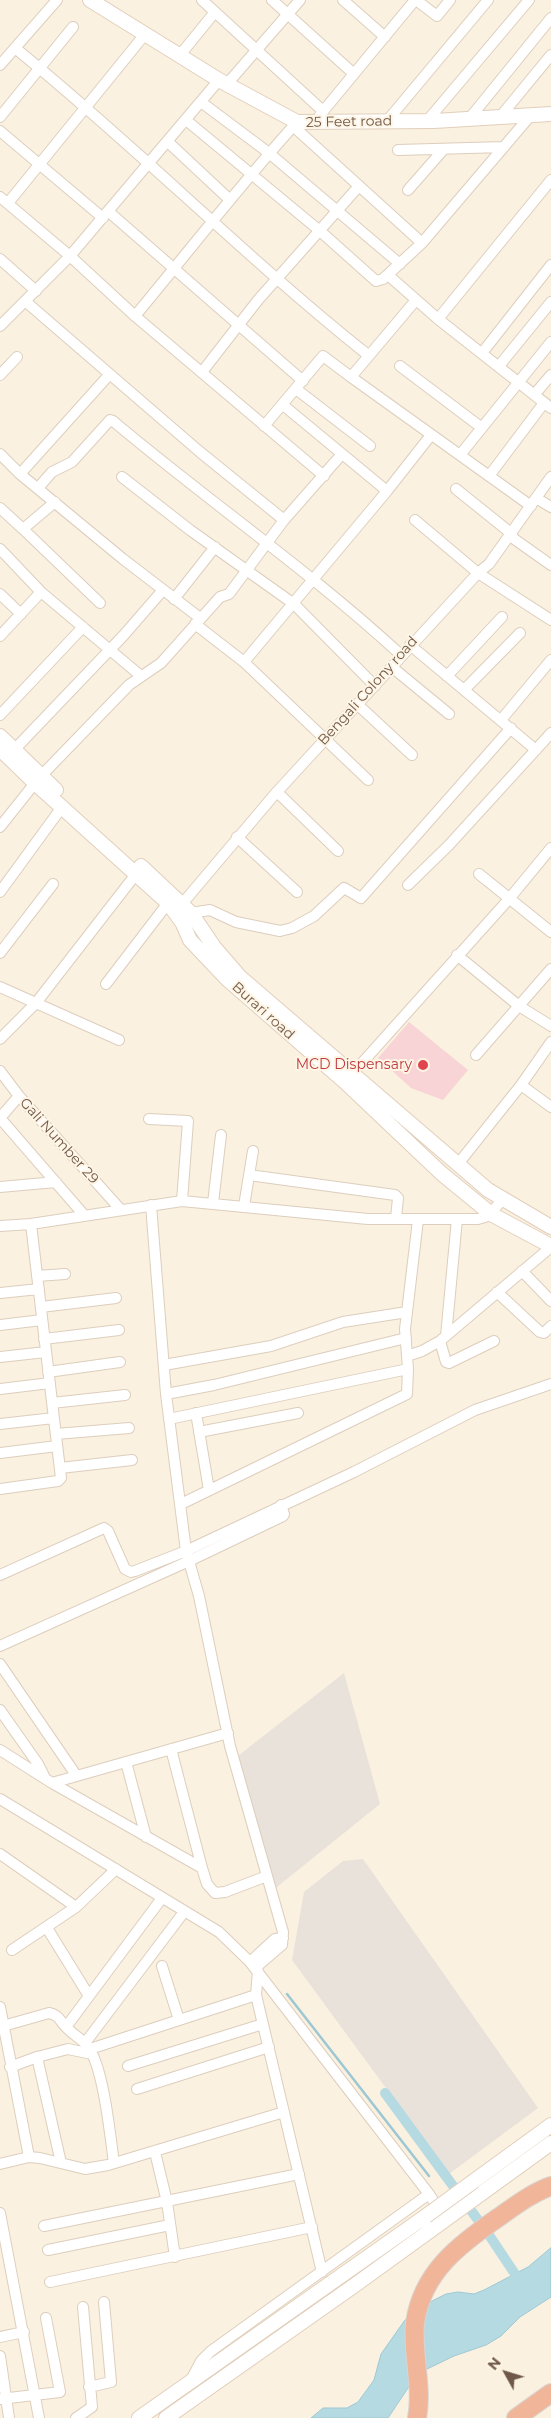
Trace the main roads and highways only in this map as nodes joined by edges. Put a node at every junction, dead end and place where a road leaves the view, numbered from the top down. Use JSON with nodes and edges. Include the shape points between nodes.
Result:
{"nodes":[{"id":1,"x":90,"y":0,"type":"edge"},
{"id":2,"x":551,"y":114,"type":"edge"},
{"id":3,"x":0,"y":736,"type":"edge"},
{"id":4,"x":5,"y":753,"type":"edge"},
{"id":5,"x":38,"y":779,"type":"junction"},
{"id":6,"x":180,"y":907,"type":"junction"},
{"id":7,"x":396,"y":1110,"type":"junction"},
{"id":8,"x":386,"y":1121,"type":"junction"},
{"id":9,"x":551,"y":1227,"type":"edge"},
{"id":10,"x":551,"y":1247,"type":"edge"},
{"id":11,"x":551,"y":2125,"type":"edge"},
{"id":12,"x":551,"y":2143,"type":"edge"},
{"id":13,"x":551,"y":2186,"type":"edge"},
{"id":14,"x":551,"y":2393,"type":"edge"},
{"id":15,"x":139,"y":2418,"type":"edge"},
{"id":16,"x":166,"y":2418,"type":"edge"},
{"id":17,"x":417,"y":2418,"type":"edge"},
{"id":18,"x":516,"y":2418,"type":"edge"}],
"edges":[{"from":1,"to":2,"type":"main road","name":"25 Feet road","via":[[295,124],[319,117],[427,121]]},
{"from":3,"to":4,"type":"main road","name":"Burari road"},
{"from":4,"to":5,"type":"main road","name":"Burari road"},
{"from":5,"to":6,"type":"main road","name":"Burari road"},
{"from":5,"to":6,"type":"main road","name":"Burari road","via":[[62,807],[136,874]]},
{"from":6,"to":7,"type":"main road","name":"Burari road","via":[[240,978]]},
{"from":6,"to":8,"type":"main road","name":"Burari road","via":[[190,940],[227,978]]},
{"from":7,"to":8,"type":"main road"},
{"from":7,"to":9,"type":"main road","name":"Burari road","via":[[488,1190]]},
{"from":8,"to":10,"type":"main road","name":"Burari road","via":[[491,1214]]},
{"from":11,"to":15,"type":"main road","bridge":true},
{"from":12,"to":16,"type":"main road"},
{"from":13,"to":17,"type":"highway","via":[[524,2199],[465,2240],[445,2259],[427,2286],[415,2323],[420,2402]]},
{"from":14,"to":18,"type":"highway"}]}
